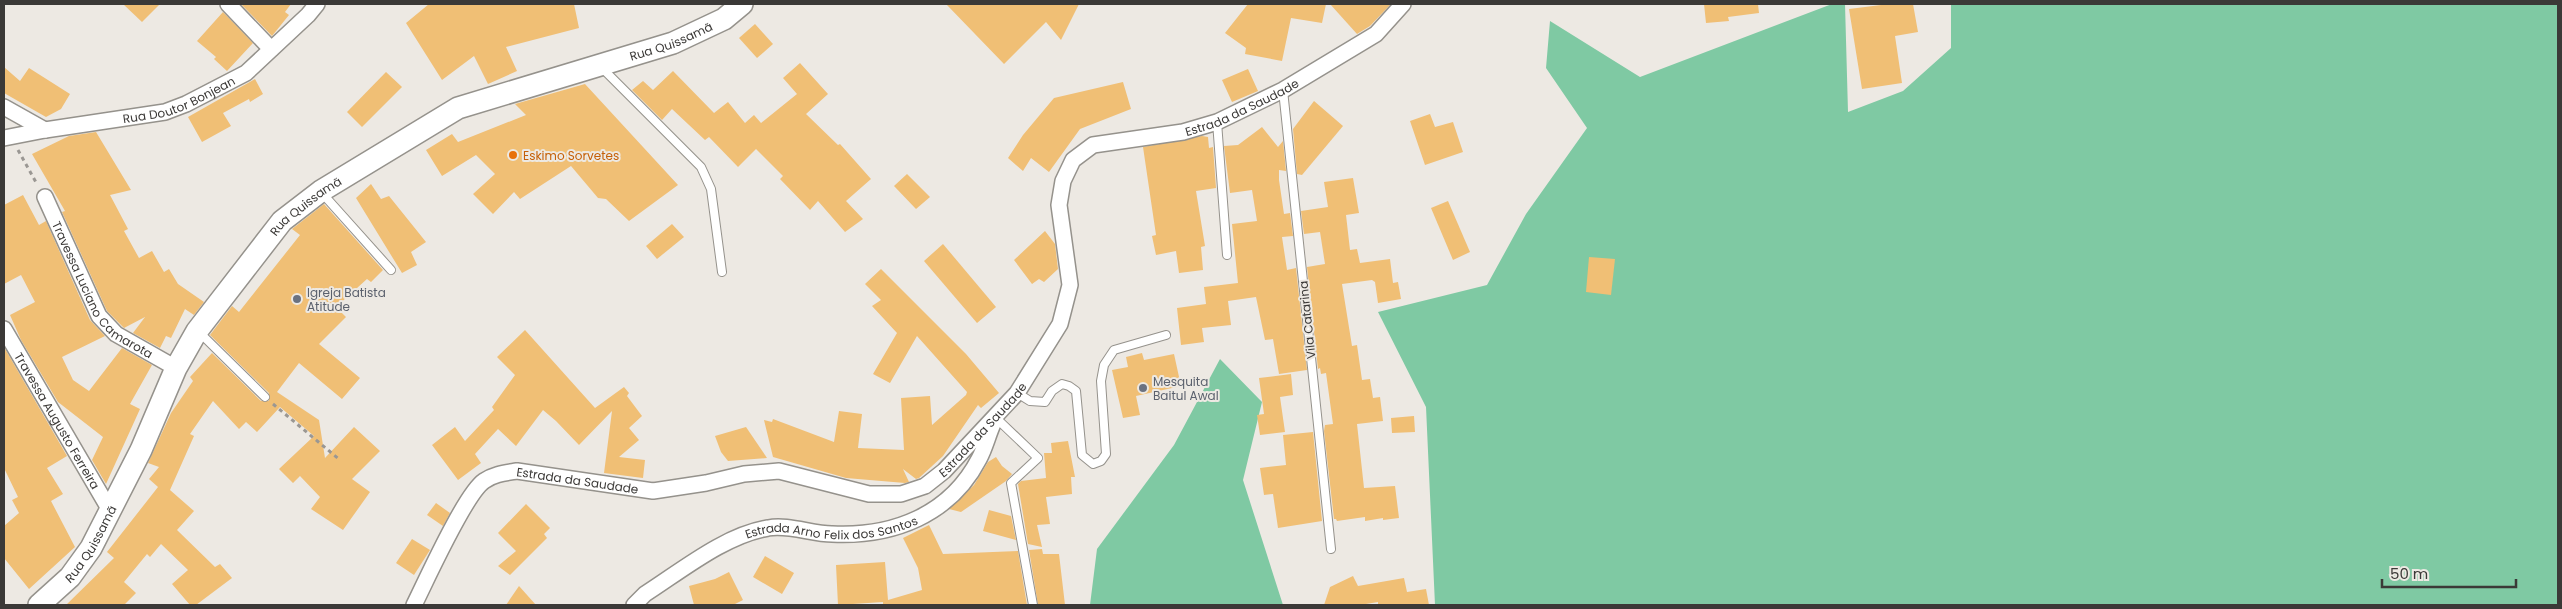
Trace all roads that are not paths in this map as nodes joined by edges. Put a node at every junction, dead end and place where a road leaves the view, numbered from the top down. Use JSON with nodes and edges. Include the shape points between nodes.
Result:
{"nodes":[{"id":1,"x":228,"y":4,"type":"edge"},
{"id":2,"x":317,"y":4,"type":"edge"},
{"id":3,"x":742,"y":4,"type":"edge"},
{"id":4,"x":1403,"y":4,"type":"edge"},
{"id":5,"x":271,"y":50,"type":"junction"},
{"id":6,"x":600,"y":67,"type":"junction"},
{"id":7,"x":1283,"y":90,"type":"junction"},
{"id":8,"x":4,"y":106,"type":"edge"},
{"id":9,"x":1217,"y":122,"type":"junction"},
{"id":10,"x":45,"y":130,"type":"junction"},
{"id":11,"x":8,"y":138,"type":"edge"},
{"id":12,"x":321,"y":191,"type":"junction"},
{"id":13,"x":45,"y":197,"type":"road end"},
{"id":14,"x":1227,"y":255,"type":"dead end"},
{"id":15,"x":391,"y":270,"type":"dead end"},
{"id":16,"x":722,"y":272,"type":"dead end"},
{"id":17,"x":4,"y":329,"type":"edge"},
{"id":18,"x":197,"y":331,"type":"junction"},
{"id":19,"x":1166,"y":335,"type":"dead end"},
{"id":20,"x":176,"y":368,"type":"junction"},
{"id":21,"x":1017,"y":393,"type":"junction"},
{"id":22,"x":265,"y":396,"type":"road end"},
{"id":23,"x":995,"y":418,"type":"junction"},
{"id":24,"x":111,"y":512,"type":"junction"},
{"id":25,"x":1331,"y":549,"type":"dead end"},
{"id":26,"x":41,"y":605,"type":"edge"},
{"id":27,"x":414,"y":605,"type":"edge"},
{"id":28,"x":634,"y":605,"type":"edge"},
{"id":29,"x":1033,"y":605,"type":"edge"}],
"edges":[{"from":1,"to":5,"type":"street"},
{"from":2,"to":5,"type":"street","name":"Rua Doutor Bonjean"},
{"from":3,"to":6,"type":"street","name":"Rua Quissamã","via":[[724,19],[673,43]]},
{"from":4,"to":7,"type":"street","name":"Estrada da Saudade","via":[[1376,34]]},
{"from":5,"to":10,"type":"street","name":"Rua Doutor Bonjean","via":[[246,73],[165,112]]},
{"from":6,"to":12,"type":"street","name":"Rua Quissamã","via":[[458,108]]},
{"from":6,"to":16,"type":"lane","via":[[701,167],[711,189]]},
{"from":7,"to":9,"type":"street","name":"Estrada da Saudade"},
{"from":7,"to":25,"type":"lane","name":"Vila Catarina"},
{"from":8,"to":10,"type":"street"},
{"from":9,"to":14,"type":"lane"},
{"from":9,"to":21,"type":"street","name":"Estrada da Saudade","via":[[1184,132],[1093,145],[1073,160],[1063,181],[1059,205],[1070,285],[1060,324]]},
{"from":10,"to":11,"type":"street","name":"Rua Doutor Bonjean"},
{"from":12,"to":15,"type":"lane"},
{"from":12,"to":18,"type":"street","name":"Rua Quissamã","via":[[282,221]]},
{"from":13,"to":20,"type":"street","name":"Travessa Luciano Camarota","via":[[99,316],[116,334]]},
{"from":17,"to":24,"type":"street","name":"Travessa Augusto Ferreira"},
{"from":18,"to":20,"type":"street","name":"Rua Quissamã"},
{"from":18,"to":22,"type":"lane"},
{"from":19,"to":21,"type":"lane","via":[[1114,350],[1104,365],[1100,382],[1106,454],[1101,461],[1093,464],[1082,455],[1076,391],[1062,384],[1045,402],[1030,401]]},
{"from":20,"to":24,"type":"street","name":"Rua Quissamã"},
{"from":21,"to":23,"type":"street","name":"Estrada da Saudade"},
{"from":23,"to":27,"type":"street","name":"Estrada da Saudade","via":[[944,471],[925,486],[901,494],[869,494],[779,471],[744,474],[654,491],[517,471],[498,474],[482,482],[467,502]]},
{"from":23,"to":28,"type":"street","name":"Estrada Arno Felix dos Santos","via":[[979,459],[954,494],[931,514],[874,534],[832,534],[770,527],[739,535],[645,594]]},
{"from":23,"to":29,"type":"lane","via":[[1038,458],[1011,483]]},
{"from":24,"to":26,"type":"street","name":"Rua Quissamã","via":[[70,577]]}]}
